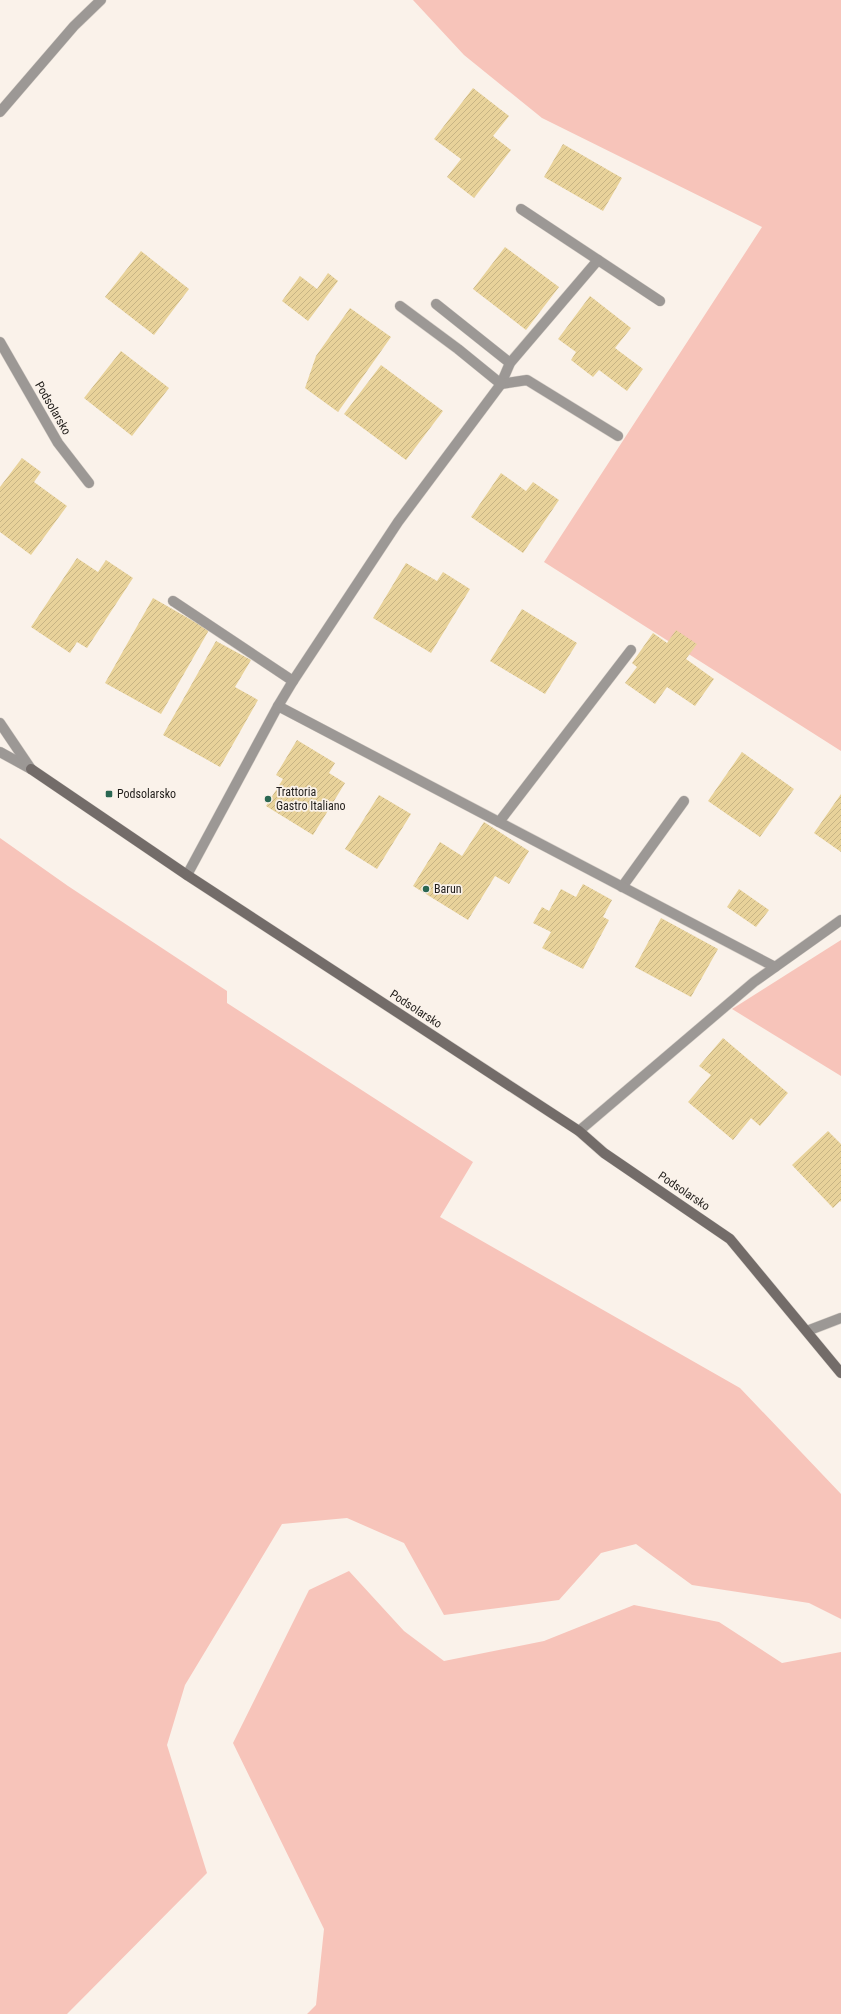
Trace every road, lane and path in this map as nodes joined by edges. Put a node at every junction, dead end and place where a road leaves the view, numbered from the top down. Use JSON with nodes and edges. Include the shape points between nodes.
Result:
{"nodes":[{"id":1,"x":101,"y":0,"type":"edge"},
{"id":2,"x":0,"y":112,"type":"edge"},
{"id":3,"x":520,"y":209,"type":"dead end"},
{"id":4,"x":598,"y":260,"type":"junction"},
{"id":5,"x":660,"y":301,"type":"dead end"},
{"id":6,"x":436,"y":304,"type":"dead end"},
{"id":7,"x":400,"y":306,"type":"dead end"},
{"id":8,"x":0,"y":342,"type":"edge"},
{"id":9,"x":510,"y":363,"type":"junction"},
{"id":10,"x":501,"y":384,"type":"junction"},
{"id":11,"x":618,"y":436,"type":"dead end"},
{"id":12,"x":89,"y":483,"type":"dead end"},
{"id":13,"x":173,"y":601,"type":"dead end"},
{"id":14,"x":631,"y":650,"type":"dead end"},
{"id":15,"x":293,"y":681,"type":"junction"},
{"id":16,"x":278,"y":706,"type":"junction"},
{"id":17,"x":0,"y":723,"type":"edge"},
{"id":18,"x":0,"y":752,"type":"edge"},
{"id":19,"x":31,"y":769,"type":"junction"},
{"id":20,"x":684,"y":801,"type":"dead end"},
{"id":21,"x":499,"y":822,"type":"junction"},
{"id":22,"x":187,"y":875,"type":"junction"},
{"id":23,"x":622,"y":887,"type":"junction"},
{"id":24,"x":841,"y":920,"type":"edge"},
{"id":25,"x":775,"y":967,"type":"junction"},
{"id":26,"x":579,"y":1131,"type":"junction"},
{"id":27,"x":841,"y":1318,"type":"edge"},
{"id":28,"x":807,"y":1331,"type":"junction"},
{"id":29,"x":841,"y":1373,"type":"edge"}],
"edges":[{"from":1,"to":2,"type":"street","via":[[74,26]]},
{"from":3,"to":4,"type":"street"},
{"from":4,"to":5,"type":"street"},
{"from":4,"to":9,"type":"street"},
{"from":6,"to":9,"type":"street"},
{"from":7,"to":10,"type":"street"},
{"from":8,"to":12,"type":"street","name":"Podsolarsko","via":[[58,443]]},
{"from":9,"to":10,"type":"street"},
{"from":10,"to":11,"type":"street","via":[[527,380]]},
{"from":10,"to":15,"type":"street","via":[[398,522]]},
{"from":13,"to":15,"type":"street"},
{"from":14,"to":21,"type":"street"},
{"from":15,"to":16,"type":"street"},
{"from":16,"to":21,"type":"street"},
{"from":16,"to":22,"type":"street"},
{"from":17,"to":19,"type":"street","name":"Podsolarsko"},
{"from":18,"to":19,"type":"street"},
{"from":19,"to":22,"type":"main road","name":"Podsolarsko"},
{"from":20,"to":23,"type":"street"},
{"from":21,"to":23,"type":"street"},
{"from":22,"to":26,"type":"main road","name":"Podsolarsko"},
{"from":23,"to":25,"type":"street"},
{"from":24,"to":25,"type":"street"},
{"from":25,"to":26,"type":"street"},
{"from":26,"to":28,"type":"main road","name":"Podsolarsko","via":[[604,1152],[730,1239]]},
{"from":27,"to":28,"type":"street"},
{"from":28,"to":29,"type":"main road","name":"Podsolarsko"}]}
